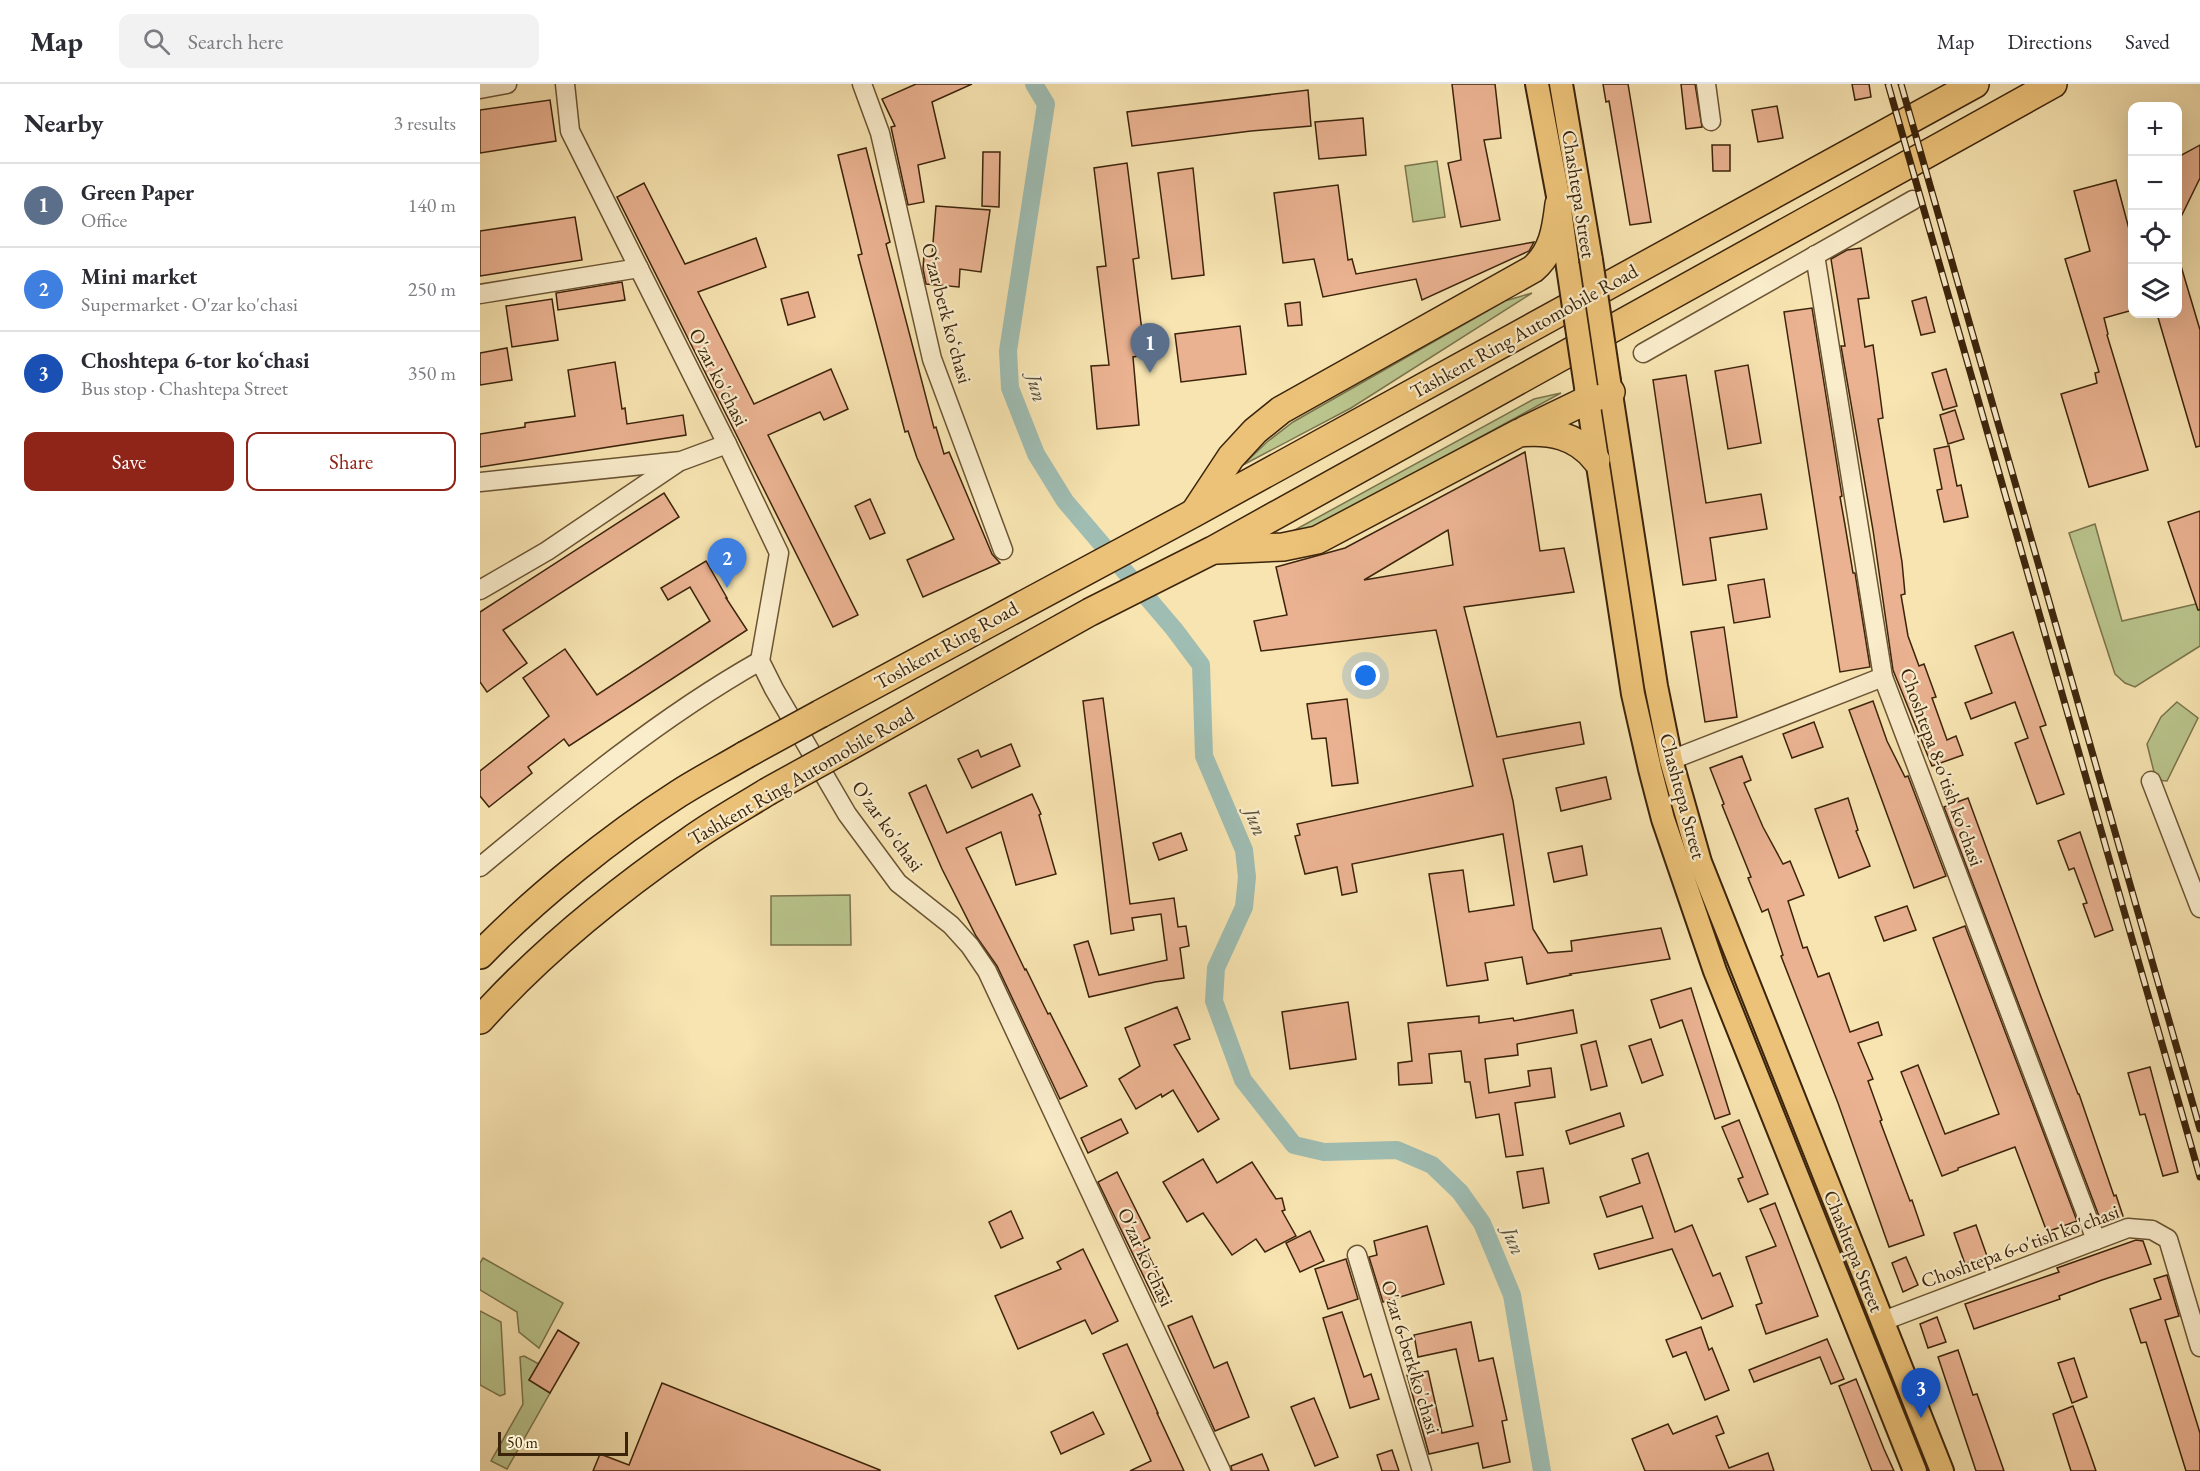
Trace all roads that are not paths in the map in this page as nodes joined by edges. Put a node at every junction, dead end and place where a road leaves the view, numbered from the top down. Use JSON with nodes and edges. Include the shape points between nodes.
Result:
{"nodes":[{"id":1,"x":507,"y":84,"type":"edge"},
{"id":2,"x":565,"y":84,"type":"edge"},
{"id":3,"x":862,"y":84,"type":"edge"},
{"id":4,"x":1537,"y":84,"type":"edge"},
{"id":5,"x":1561,"y":84,"type":"edge"},
{"id":6,"x":1706,"y":84,"type":"edge"},
{"id":7,"x":1975,"y":84,"type":"edge"},
{"id":8,"x":2053,"y":84,"type":"edge"},
{"id":9,"x":480,"y":89,"type":"edge"},
{"id":10,"x":1711,"y":121,"type":"dead end"},
{"id":11,"x":1913,"y":200,"type":"dead end"},
{"id":12,"x":1559,"y":204,"type":"junction"},
{"id":13,"x":1815,"y":255,"type":"junction"},
{"id":14,"x":639,"y":268,"type":"junction"},
{"id":15,"x":480,"y":294,"type":"edge"},
{"id":16,"x":1643,"y":353,"type":"dead end"},
{"id":17,"x":1598,"y":390,"type":"junction"},
{"id":18,"x":1519,"y":433,"type":"junction"},
{"id":19,"x":727,"y":444,"type":"junction"},
{"id":20,"x":1596,"y":460,"type":"junction"},
{"id":21,"x":681,"y":461,"type":"junction"},
{"id":22,"x":480,"y":482,"type":"edge"},
{"id":23,"x":1194,"y":513,"type":"junction"},
{"id":24,"x":1003,"y":550,"type":"dead end"},
{"id":25,"x":1213,"y":550,"type":"junction"},
{"id":26,"x":1072,"y":577,"type":"joint"},
{"id":27,"x":480,"y":590,"type":"edge"},
{"id":28,"x":760,"y":661,"type":"junction"},
{"id":29,"x":1883,"y":677,"type":"junction"},
{"id":30,"x":1671,"y":760,"type":"junction"},
{"id":31,"x":2151,"y":781,"type":"dead end"},
{"id":32,"x":480,"y":867,"type":"edge"},
{"id":33,"x":2200,"y":908,"type":"edge"},
{"id":34,"x":480,"y":955,"type":"edge"},
{"id":35,"x":480,"y":1020,"type":"edge"},
{"id":36,"x":1815,"y":1151,"type":"junction"},
{"id":37,"x":1792,"y":1162,"type":"junction"},
{"id":38,"x":2096,"y":1240,"type":"junction"},
{"id":39,"x":1357,"y":1255,"type":"dead end"},
{"id":40,"x":1883,"y":1321,"type":"junction"},
{"id":41,"x":2200,"y":1347,"type":"edge"},
{"id":42,"x":1221,"y":1471,"type":"edge"},
{"id":43,"x":1422,"y":1471,"type":"edge"},
{"id":44,"x":1915,"y":1471,"type":"edge"},
{"id":45,"x":1942,"y":1471,"type":"edge"}],
"edges":[{"from":1,"to":9,"type":"street"},
{"from":2,"to":14,"type":"street","name":"O'zar ko'chasi","via":[[570,130]]},
{"from":3,"to":24,"type":"street","name":"Oʻzar berk koʻchasi","via":[[880,133],[932,359]]},
{"from":4,"to":12,"type":"main road","name":"Chashtepa Street"},
{"from":5,"to":17,"type":"main road","name":"Chashtepa Street","bridge":true,"via":[[1591,260]]},
{"from":6,"to":10,"type":"street"},
{"from":7,"to":23,"type":"highway","name":"Tashkent Ring Automobile Road"},
{"from":8,"to":25,"type":"highway","name":"Tashkent Ring Automobile Road"},
{"from":11,"to":13,"type":"street"},
{"from":12,"to":17,"type":"main road","name":"Chashtepa Street","bridge":true,"via":[[1568,267]]},
{"from":12,"to":23,"type":"highway","via":[[1554,237],[1533,269],[1281,410],[1231,457]]},
{"from":13,"to":16,"type":"street"},
{"from":13,"to":29,"type":"street","name":"Choshtepa 8-o'tish ko'chasi"},
{"from":14,"to":15,"type":"street"},
{"from":14,"to":19,"type":"street","name":"O'zar ko'chasi"},
{"from":17,"to":18,"type":"highway"},
{"from":17,"to":20,"type":"main road","name":"Chashtepa Street"},
{"from":17,"to":30,"type":"main road","name":"Chashtepa Street"},
{"from":18,"to":20,"type":"highway","via":[[1568,437]]},
{"from":18,"to":25,"type":"highway","via":[[1317,540],[1283,548]]},
{"from":19,"to":21,"type":"street"},
{"from":19,"to":28,"type":"street","name":"O'zar ko'chasi","via":[[779,554]]},
{"from":20,"to":37,"type":"main road","name":"Chashtepa Street","via":[[1633,694],[1652,779],[1715,971]]},
{"from":21,"to":22,"type":"street"},
{"from":21,"to":27,"type":"street"},
{"from":23,"to":26,"type":"highway","name":"Tashkent Ring Automobile Road"},
{"from":25,"to":35,"type":"highway","name":"Tashkent Ring Automobile Road","bridge":true,"via":[[1090,612],[767,792],[690,840],[554,947]]},
{"from":26,"to":34,"type":"highway","name":"Toshkent Ring Road","bridge":true,"via":[[677,794],[540,899]]},
{"from":28,"to":32,"type":"street","via":[[722,682],[622,753]]},
{"from":28,"to":42,"type":"street","name":"O'zar ko'chasi","via":[[847,814],[898,884],[951,925],[987,971]]},
{"from":29,"to":30,"type":"street"},
{"from":29,"to":38,"type":"street","name":"Choshtepa 8-o'tish ko'chasi"},
{"from":30,"to":36,"type":"main road","name":"Chashtepa Street","via":[[1700,862]]},
{"from":31,"to":33,"type":"street"},
{"from":36,"to":37,"type":"main road"},
{"from":36,"to":40,"type":"main road","name":"Chashtepa Street"},
{"from":37,"to":44,"type":"main road","name":"Chashtepa Street"},
{"from":38,"to":40,"type":"street","name":"Choshtepa 6-o'tish ko'chasi"},
{"from":38,"to":41,"type":"street","name":"Choshtepa 6-o'tish ko'chasi","via":[[2128,1228],[2152,1230],[2168,1239]]},
{"from":39,"to":43,"type":"street","name":"O'zar 6-berk ko'chasi"},
{"from":40,"to":45,"type":"main road","name":"Chashtepa Street"}]}
